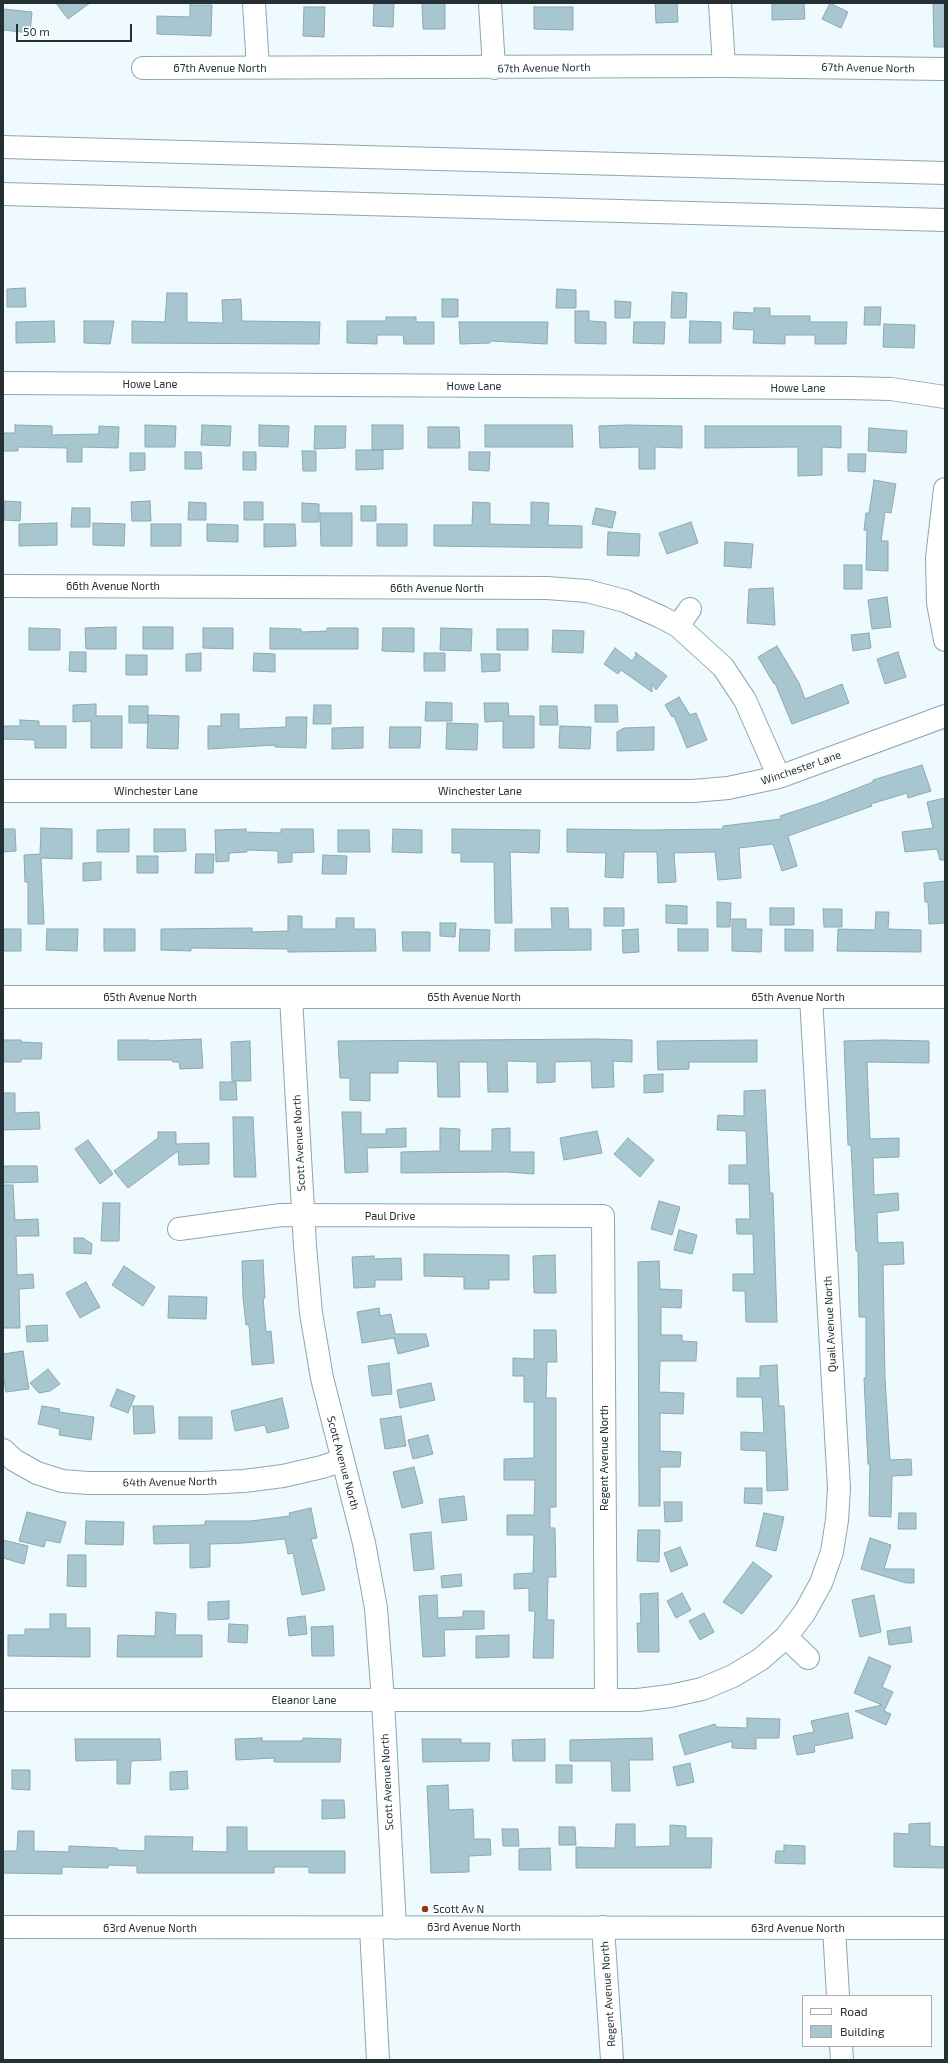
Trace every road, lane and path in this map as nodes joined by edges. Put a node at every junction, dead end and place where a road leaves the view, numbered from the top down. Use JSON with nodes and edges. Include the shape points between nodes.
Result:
{"nodes":[{"id":1,"x":254,"y":3,"type":"edge"},
{"id":2,"x":490,"y":3,"type":"edge"},
{"id":3,"x":720,"y":3,"type":"edge"},
{"id":4,"x":724,"y":66,"type":"junction"},
{"id":5,"x":143,"y":68,"type":"dead end"},
{"id":6,"x":258,"y":68,"type":"junction"},
{"id":7,"x":494,"y":68,"type":"junction"},
{"id":8,"x":945,"y":69,"type":"edge"},
{"id":9,"x":3,"y":147,"type":"edge"},
{"id":10,"x":945,"y":173,"type":"edge"},
{"id":11,"x":3,"y":194,"type":"edge"},
{"id":12,"x":945,"y":220,"type":"edge"},
{"id":13,"x":3,"y":383,"type":"edge"},
{"id":14,"x":945,"y":397,"type":"edge"},
{"id":15,"x":945,"y":489,"type":"edge"},
{"id":16,"x":3,"y":586,"type":"edge"},
{"id":17,"x":945,"y":640,"type":"edge"},
{"id":18,"x":945,"y":716,"type":"edge"},
{"id":19,"x":779,"y":777,"type":"junction"},
{"id":20,"x":3,"y":791,"type":"edge"},
{"id":21,"x":3,"y":997,"type":"edge"},
{"id":22,"x":291,"y":997,"type":"junction"},
{"id":23,"x":811,"y":997,"type":"junction"},
{"id":24,"x":945,"y":997,"type":"edge"},
{"id":25,"x":303,"y":1215,"type":"junction"},
{"id":26,"x":603,"y":1216,"type":"joint"},
{"id":27,"x":179,"y":1229,"type":"dead end"},
{"id":28,"x":3,"y":1450,"type":"edge"},
{"id":29,"x":343,"y":1460,"type":"junction"},
{"id":30,"x":786,"y":1638,"type":"junction"},
{"id":31,"x":808,"y":1658,"type":"dead end"},
{"id":32,"x":3,"y":1700,"type":"edge"},
{"id":33,"x":383,"y":1700,"type":"junction"},
{"id":34,"x":606,"y":1700,"type":"junction"},
{"id":35,"x":3,"y":1927,"type":"edge"},
{"id":36,"x":603,"y":1927,"type":"junction"},
{"id":37,"x":371,"y":1928,"type":"junction"},
{"id":38,"x":395,"y":1928,"type":"junction"},
{"id":39,"x":834,"y":1928,"type":"junction"},
{"id":40,"x":945,"y":1928,"type":"edge"},
{"id":41,"x":838,"y":1995,"type":"edge"},
{"id":42,"x":841,"y":2047,"type":"edge"},
{"id":43,"x":378,"y":2060,"type":"edge"},
{"id":44,"x":612,"y":2060,"type":"edge"},
{"id":45,"x":842,"y":2060,"type":"edge"}],
"edges":[{"from":1,"to":6,"type":"main road"},
{"from":2,"to":7,"type":"main road"},
{"from":3,"to":4,"type":"main road"},
{"from":4,"to":7,"type":"main road","name":"67th Avenue North"},
{"from":4,"to":8,"type":"main road","name":"67th Avenue North"},
{"from":5,"to":6,"type":"main road","name":"67th Avenue North"},
{"from":6,"to":7,"type":"main road","name":"67th Avenue North"},
{"from":9,"to":10,"type":"main road"},
{"from":11,"to":12,"type":"main road"},
{"from":13,"to":14,"type":"main road","name":"Howe Lane","via":[[856,388],[891,389]]},
{"from":15,"to":17,"type":"main road","via":[[937,558],[938,603]]},
{"from":16,"to":19,"type":"main road","name":"66th Avenue North","via":[[547,588],[587,591],[625,601],[661,617],[684,618],[723,667],[745,700]]},
{"from":18,"to":19,"type":"main road","name":"Winchester Lane"},
{"from":19,"to":20,"type":"main road","name":"Winchester Lane","via":[[728,788],[694,791]]},
{"from":21,"to":22,"type":"main road","name":"65th Avenue North"},
{"from":22,"to":23,"type":"main road","name":"65th Avenue North"},
{"from":22,"to":25,"type":"main road","name":"Scott Avenue North"},
{"from":23,"to":24,"type":"main road","name":"65th Avenue North"},
{"from":23,"to":30,"type":"main road","name":"Quail Avenue North","via":[[839,1488],[832,1552],[821,1583],[805,1612]]},
{"from":25,"to":26,"type":"main road","name":"Paul Drive"},
{"from":25,"to":27,"type":"main road","name":"Paul Drive","via":[[253,1218]]},
{"from":25,"to":29,"type":"main road","name":"Scott Avenue North","via":[[311,1313],[322,1378]]},
{"from":26,"to":34,"type":"main road","name":"Regent Avenue North"},
{"from":28,"to":29,"type":"main road","name":"64th Avenue North","via":[[14,1460],[37,1473],[62,1481],[88,1483],[244,1481],[283,1476]]},
{"from":29,"to":33,"type":"main road","name":"Scott Avenue North","via":[[364,1543],[376,1608]]},
{"from":30,"to":31,"type":"main road"},
{"from":30,"to":34,"type":"main road","name":"Quail Avenue North","via":[[733,1676],[702,1689],[638,1700]]},
{"from":32,"to":33,"type":"main road","name":"Eleanor Lane"},
{"from":33,"to":34,"type":"main road","name":"Eleanor Lane"},
{"from":33,"to":38,"type":"main road","name":"Scott Avenue North"},
{"from":35,"to":37,"type":"main road","name":"63rd Avenue North"},
{"from":36,"to":38,"type":"main road","name":"63rd Avenue North"},
{"from":36,"to":39,"type":"main road","name":"63rd Avenue North"},
{"from":36,"to":44,"type":"main road","name":"Regent Avenue North"},
{"from":37,"to":38,"type":"main road","name":"63rd Avenue North"},
{"from":37,"to":43,"type":"main road"},
{"from":39,"to":40,"type":"main road","name":"63rd Avenue North"},
{"from":39,"to":41,"type":"main road"},
{"from":42,"to":45,"type":"main road"}]}
